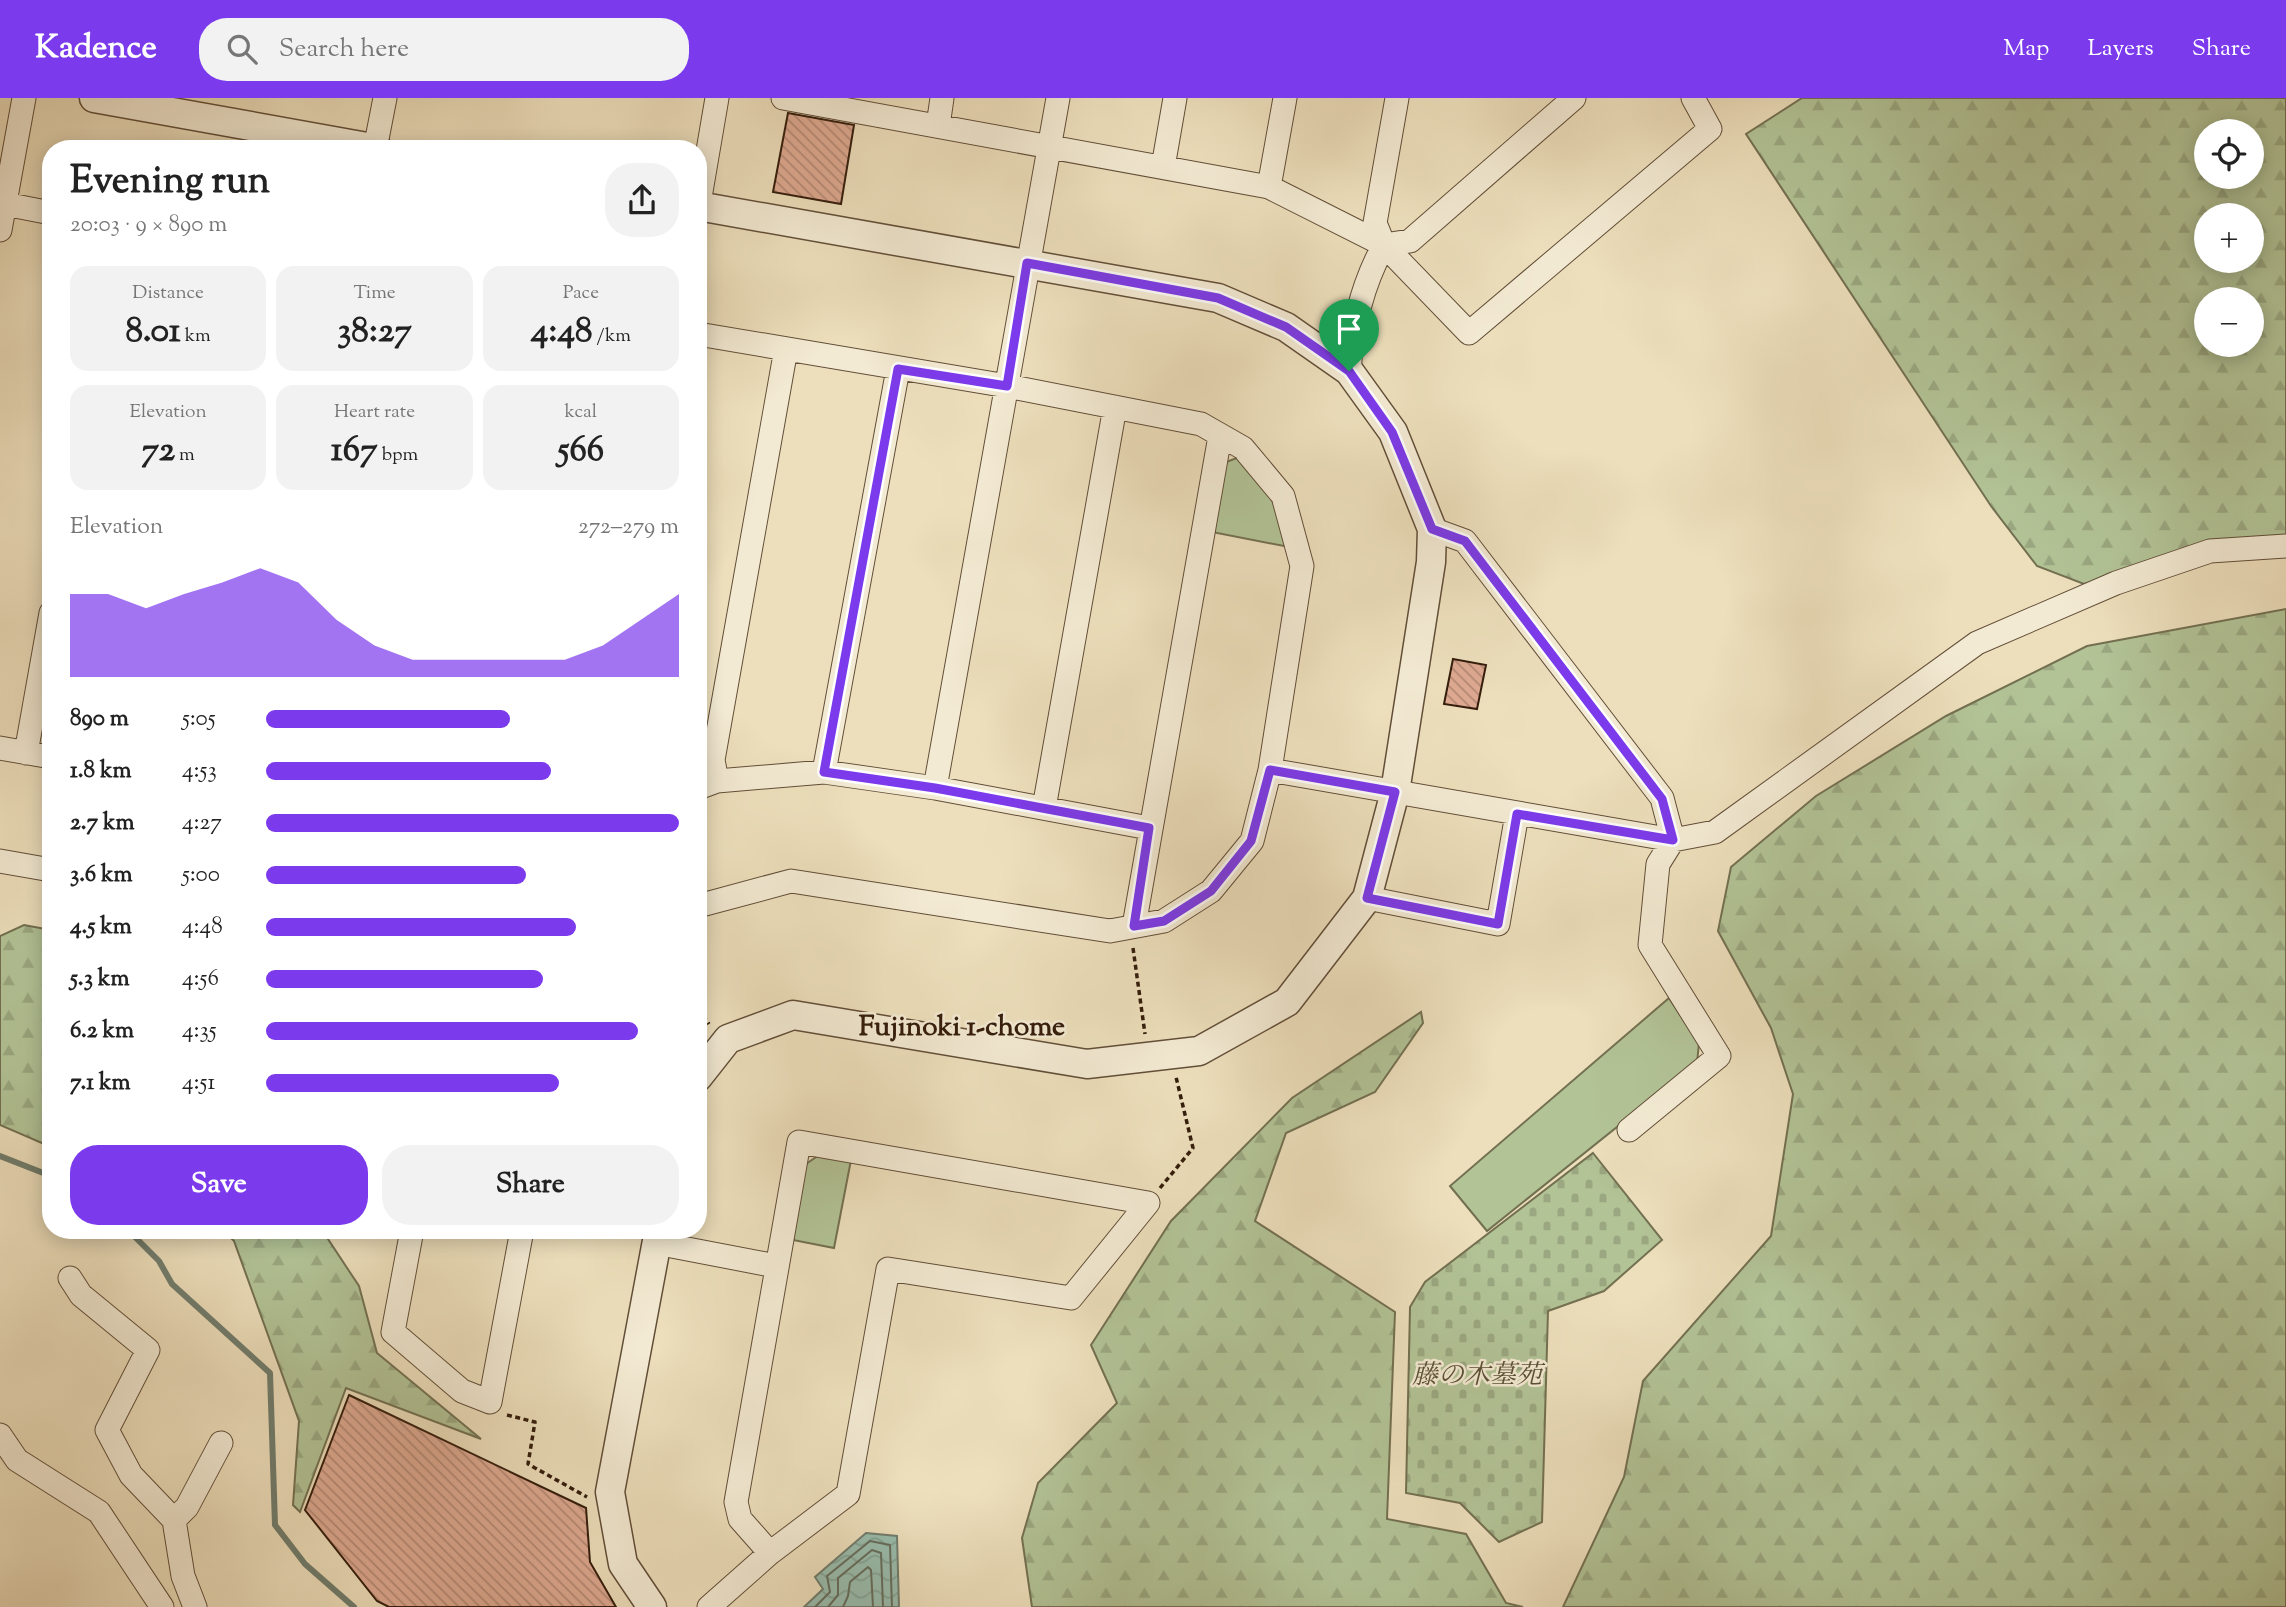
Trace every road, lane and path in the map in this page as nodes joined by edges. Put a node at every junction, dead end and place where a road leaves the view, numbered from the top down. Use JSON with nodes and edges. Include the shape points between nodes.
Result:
{"nodes":[{"id":1,"x":24,"y":98,"type":"edge"},
{"id":2,"x":94,"y":98,"type":"edge"},
{"id":3,"x":385,"y":98,"type":"edge"},
{"id":4,"x":718,"y":98,"type":"edge"},
{"id":5,"x":783,"y":98,"type":"edge"},
{"id":6,"x":942,"y":98,"type":"edge"},
{"id":7,"x":1058,"y":98,"type":"edge"},
{"id":8,"x":1175,"y":98,"type":"edge"},
{"id":9,"x":1285,"y":98,"type":"edge"},
{"id":10,"x":1397,"y":98,"type":"edge"},
{"id":11,"x":1574,"y":98,"type":"edge"},
{"id":12,"x":1693,"y":98,"type":"edge"},
{"id":13,"x":830,"y":102,"type":"edge"},
{"id":14,"x":937,"y":126,"type":"junction"},
{"id":15,"x":326,"y":140,"type":"edge"},
{"id":16,"x":378,"y":140,"type":"edge"},
{"id":17,"x":1049,"y":146,"type":"junction"},
{"id":18,"x":707,"y":158,"type":"edge"},
{"id":19,"x":1163,"y":167,"type":"junction"},
{"id":20,"x":1269,"y":187,"type":"junction"},
{"id":21,"x":2,"y":204,"type":"edge"},
{"id":22,"x":707,"y":209,"type":"edge"},
{"id":23,"x":42,"y":211,"type":"edge"},
{"id":24,"x":0,"y":230,"type":"edge"},
{"id":25,"x":1384,"y":245,"type":"junction"},
{"id":26,"x":1027,"y":263,"type":"junction"},
{"id":27,"x":707,"y":336,"type":"edge"},
{"id":28,"x":786,"y":349,"type":"junction"},
{"id":29,"x":898,"y":369,"type":"junction"},
{"id":30,"x":1349,"y":371,"type":"junction"},
{"id":31,"x":1007,"y":386,"type":"junction"},
{"id":32,"x":1115,"y":407,"type":"junction"},
{"id":33,"x":1220,"y":436,"type":"junction"},
{"id":34,"x":1432,"y":529,"type":"junction"},
{"id":35,"x":2286,"y":546,"type":"edge"},
{"id":36,"x":42,"y":663,"type":"edge"},
{"id":37,"x":0,"y":748,"type":"edge"},
{"id":38,"x":26,"y":753,"type":"junction"},
{"id":39,"x":42,"y":756,"type":"edge"},
{"id":40,"x":1270,"y":770,"type":"junction"},
{"id":41,"x":824,"y":772,"type":"junction"},
{"id":42,"x":708,"y":784,"type":"edge"},
{"id":43,"x":935,"y":788,"type":"junction"},
{"id":44,"x":1395,"y":792,"type":"junction"},
{"id":45,"x":1044,"y":808,"type":"junction"},
{"id":46,"x":1517,"y":814,"type":"junction"},
{"id":47,"x":1149,"y":828,"type":"junction"},
{"id":48,"x":1673,"y":840,"type":"junction"},
{"id":49,"x":0,"y":861,"type":"edge"},
{"id":50,"x":42,"y":868,"type":"edge"},
{"id":51,"x":1367,"y":898,"type":"junction"},
{"id":52,"x":707,"y":904,"type":"edge"},
{"id":53,"x":1132,"y":926,"type":"junction"},
{"id":54,"x":707,"y":1021,"type":"edge"},
{"id":55,"x":713,"y":1029,"type":"dead end"},
{"id":56,"x":1146,"y":1040,"type":"dead end"},
{"id":57,"x":707,"y":1066,"type":"edge"},
{"id":58,"x":1176,"y":1075,"type":"dead end"},
{"id":59,"x":1629,"y":1130,"type":"dead end"},
{"id":60,"x":1148,"y":1203,"type":"junction"},
{"id":61,"x":410,"y":1239,"type":"edge"},
{"id":62,"x":520,"y":1239,"type":"edge"},
{"id":63,"x":657,"y":1239,"type":"edge"},
{"id":64,"x":665,"y":1239,"type":"edge"},
{"id":65,"x":776,"y":1266,"type":"junction"},
{"id":66,"x":70,"y":1278,"type":"dead end"},
{"id":67,"x":490,"y":1402,"type":"junction"},
{"id":68,"x":0,"y":1435,"type":"edge"},
{"id":69,"x":221,"y":1443,"type":"dead end"},
{"id":70,"x":589,"y":1498,"type":"dead end"},
{"id":71,"x":174,"y":1520,"type":"junction"},
{"id":72,"x":770,"y":1553,"type":"junction"},
{"id":73,"x":162,"y":1607,"type":"edge"},
{"id":74,"x":195,"y":1607,"type":"edge"},
{"id":75,"x":652,"y":1607,"type":"edge"},
{"id":76,"x":709,"y":1607,"type":"edge"}],
"edges":[{"from":1,"to":21,"type":"street"},
{"from":2,"to":15,"type":"street"},
{"from":3,"to":16,"type":"street"},
{"from":4,"to":18,"type":"street"},
{"from":5,"to":13,"type":"street"},
{"from":6,"to":14,"type":"street"},
{"from":7,"to":17,"type":"street"},
{"from":8,"to":19,"type":"street"},
{"from":9,"to":20,"type":"street"},
{"from":10,"to":25,"type":"street","via":[[1375,223]]},
{"from":11,"to":25,"type":"street","via":[[1410,241]]},
{"from":12,"to":25,"type":"street","via":[[1710,129],[1469,333]]},
{"from":13,"to":14,"type":"street"},
{"from":14,"to":17,"type":"street"},
{"from":17,"to":19,"type":"street"},
{"from":17,"to":26,"type":"street"},
{"from":19,"to":20,"type":"street"},
{"from":20,"to":25,"type":"street"},
{"from":21,"to":23,"type":"street"},
{"from":21,"to":24,"type":"street"},
{"from":22,"to":26,"type":"street"},
{"from":25,"to":30,"type":"street","via":[[1370,270],[1351,342]]},
{"from":26,"to":30,"type":"street","via":[[1218,298],[1286,327]]},
{"from":26,"to":31,"type":"street"},
{"from":27,"to":28,"type":"street"},
{"from":28,"to":29,"type":"street"},
{"from":28,"to":42,"type":"street"},
{"from":29,"to":31,"type":"street"},
{"from":29,"to":41,"type":"street"},
{"from":30,"to":34,"type":"street","via":[[1392,432]]},
{"from":31,"to":32,"type":"street"},
{"from":31,"to":43,"type":"street"},
{"from":32,"to":33,"type":"street","via":[[1201,424]]},
{"from":32,"to":45,"type":"street"},
{"from":33,"to":40,"type":"street","via":[[1243,448],[1283,496],[1302,566]]},
{"from":33,"to":47,"type":"street"},
{"from":34,"to":44,"type":"street","via":[[1431,562]]},
{"from":34,"to":48,"type":"street","via":[[1465,541],[1662,799]]},
{"from":35,"to":48,"type":"street","via":[[2210,551],[2116,583],[1977,643],[1715,832]]},
{"from":36,"to":38,"type":"street"},
{"from":37,"to":38,"type":"street"},
{"from":38,"to":39,"type":"street"},
{"from":40,"to":44,"type":"street"},
{"from":40,"to":53,"type":"street","via":[[1251,841],[1211,891],[1164,921]]},
{"from":41,"to":42,"type":"street"},
{"from":41,"to":43,"type":"street"},
{"from":43,"to":45,"type":"street"},
{"from":44,"to":46,"type":"street"},
{"from":44,"to":51,"type":"street"},
{"from":45,"to":47,"type":"street"},
{"from":46,"to":48,"type":"street"},
{"from":46,"to":51,"type":"street","via":[[1498,924]]},
{"from":47,"to":53,"type":"street"},
{"from":48,"to":59,"type":"street","via":[[1658,864],[1650,945],[1719,1056]]},
{"from":49,"to":50,"type":"street"},
{"from":51,"to":57,"type":"street","via":[[1287,1002],[1199,1051],[1087,1064],[793,1015],[728,1040]]},
{"from":52,"to":53,"type":"street","via":[[791,881],[1110,931]]},
{"from":53,"to":56,"type":"path"},
{"from":54,"to":55,"type":"path"},
{"from":58,"to":60,"type":"path","via":[[1194,1148]]},
{"from":60,"to":65,"type":"street","via":[[799,1142]]},
{"from":60,"to":72,"type":"street","via":[[1071,1298],[888,1269],[848,1494]]},
{"from":61,"to":67,"type":"street","via":[[393,1332],[462,1391]]},
{"from":62,"to":67,"type":"street"},
{"from":63,"to":75,"type":"street","via":[[610,1492],[623,1564]]},
{"from":64,"to":65,"type":"street"},
{"from":65,"to":72,"type":"street","via":[[736,1502],[740,1519]]},
{"from":66,"to":71,"type":"street","via":[[81,1295],[148,1350],[107,1430],[131,1475]]},
{"from":67,"to":70,"type":"path","via":[[496,1412],[536,1422],[528,1464]]},
{"from":68,"to":73,"type":"street","via":[[17,1460],[99,1512]]},
{"from":69,"to":71,"type":"street","via":[[187,1507]]},
{"from":71,"to":74,"type":"street","via":[[183,1576]]},
{"from":72,"to":76,"type":"street"}]}
